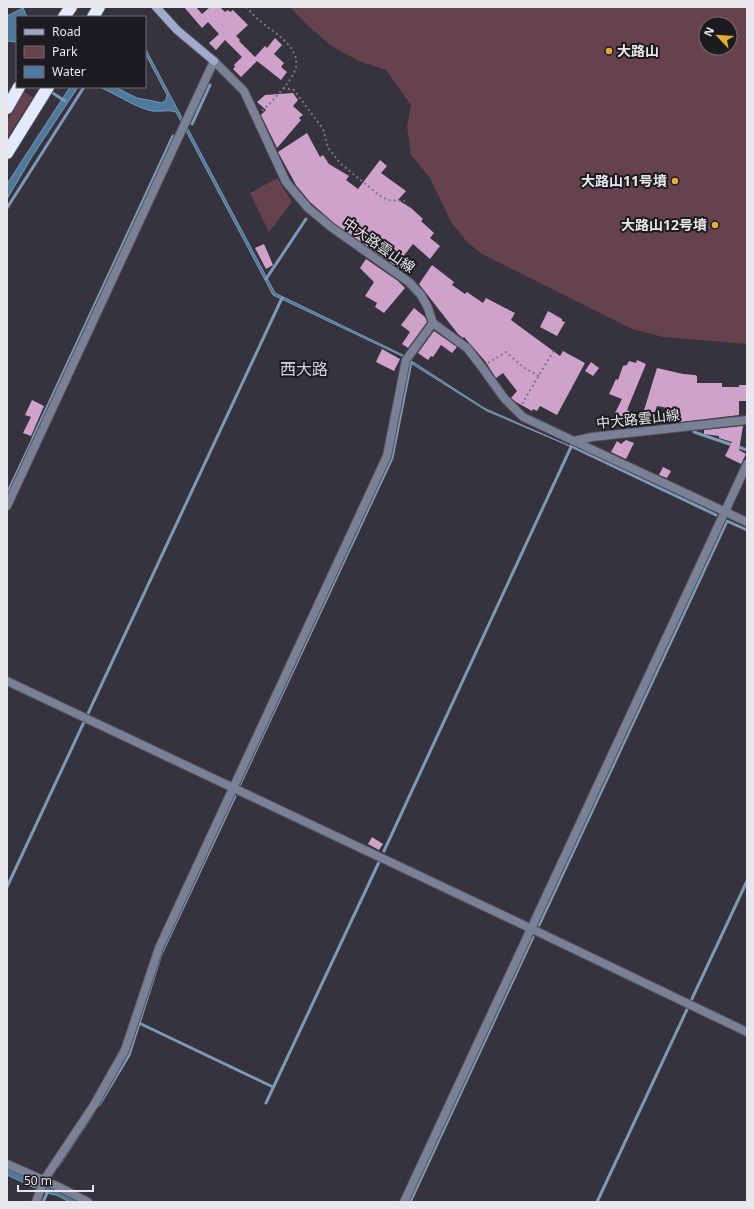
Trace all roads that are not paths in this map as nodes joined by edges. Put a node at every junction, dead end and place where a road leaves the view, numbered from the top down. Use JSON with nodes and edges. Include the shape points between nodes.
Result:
{"nodes":[{"id":1,"x":71,"y":7,"type":"edge"},
{"id":2,"x":99,"y":7,"type":"edge"},
{"id":3,"x":156,"y":7,"type":"edge"},
{"id":4,"x":65,"y":16,"type":"edge"},
{"id":5,"x":94,"y":16,"type":"edge"},
{"id":6,"x":214,"y":61,"type":"junction"},
{"id":7,"x":18,"y":88,"type":"edge"},
{"id":8,"x":47,"y":89,"type":"edge"},
{"id":9,"x":7,"y":108,"type":"edge"},
{"id":10,"x":7,"y":152,"type":"edge"},
{"id":11,"x":433,"y":323,"type":"junction"},
{"id":12,"x":747,"y":420,"type":"edge"},
{"id":13,"x":574,"y":441,"type":"junction"},
{"id":14,"x":747,"y":464,"type":"edge"},
{"id":15,"x":7,"y":506,"type":"edge"},
{"id":16,"x":725,"y":512,"type":"junction"},
{"id":17,"x":747,"y":522,"type":"edge"},
{"id":18,"x":7,"y":681,"type":"edge"},
{"id":19,"x":232,"y":787,"type":"junction"},
{"id":20,"x":532,"y":929,"type":"junction"},
{"id":21,"x":747,"y":1032,"type":"edge"},
{"id":22,"x":7,"y":1164,"type":"edge"},
{"id":23,"x":44,"y":1180,"type":"junction"},
{"id":24,"x":36,"y":1202,"type":"edge"},
{"id":25,"x":88,"y":1202,"type":"edge"},
{"id":26,"x":404,"y":1202,"type":"edge"}],
"edges":[{"from":1,"to":4,"type":"highway"},
{"from":2,"to":5,"type":"highway"},
{"from":3,"to":6,"type":"street","name":"中大路雲山線","via":[[177,30]]},
{"from":6,"to":11,"type":"street","name":"中大路雲山線","via":[[244,91],[286,182],[308,208],[331,227],[409,282],[421,295]]},
{"from":6,"to":15,"type":"street"},
{"from":7,"to":9,"type":"highway"},
{"from":8,"to":10,"type":"highway"},
{"from":11,"to":13,"type":"street","via":[[467,348],[504,398],[522,417]]},
{"from":11,"to":19,"type":"street","via":[[406,360],[387,456]]},
{"from":12,"to":13,"type":"street","name":"中大路雲山線"},
{"from":13,"to":16,"type":"street"},
{"from":14,"to":16,"type":"street"},
{"from":16,"to":17,"type":"street"},
{"from":16,"to":20,"type":"street"},
{"from":18,"to":19,"type":"street"},
{"from":19,"to":20,"type":"street"},
{"from":19,"to":23,"type":"street","via":[[159,948],[126,1050],[94,1105]]},
{"from":20,"to":21,"type":"street"},
{"from":20,"to":26,"type":"street"},
{"from":22,"to":23,"type":"street"},
{"from":23,"to":24,"type":"street"},
{"from":23,"to":25,"type":"street"}]}
